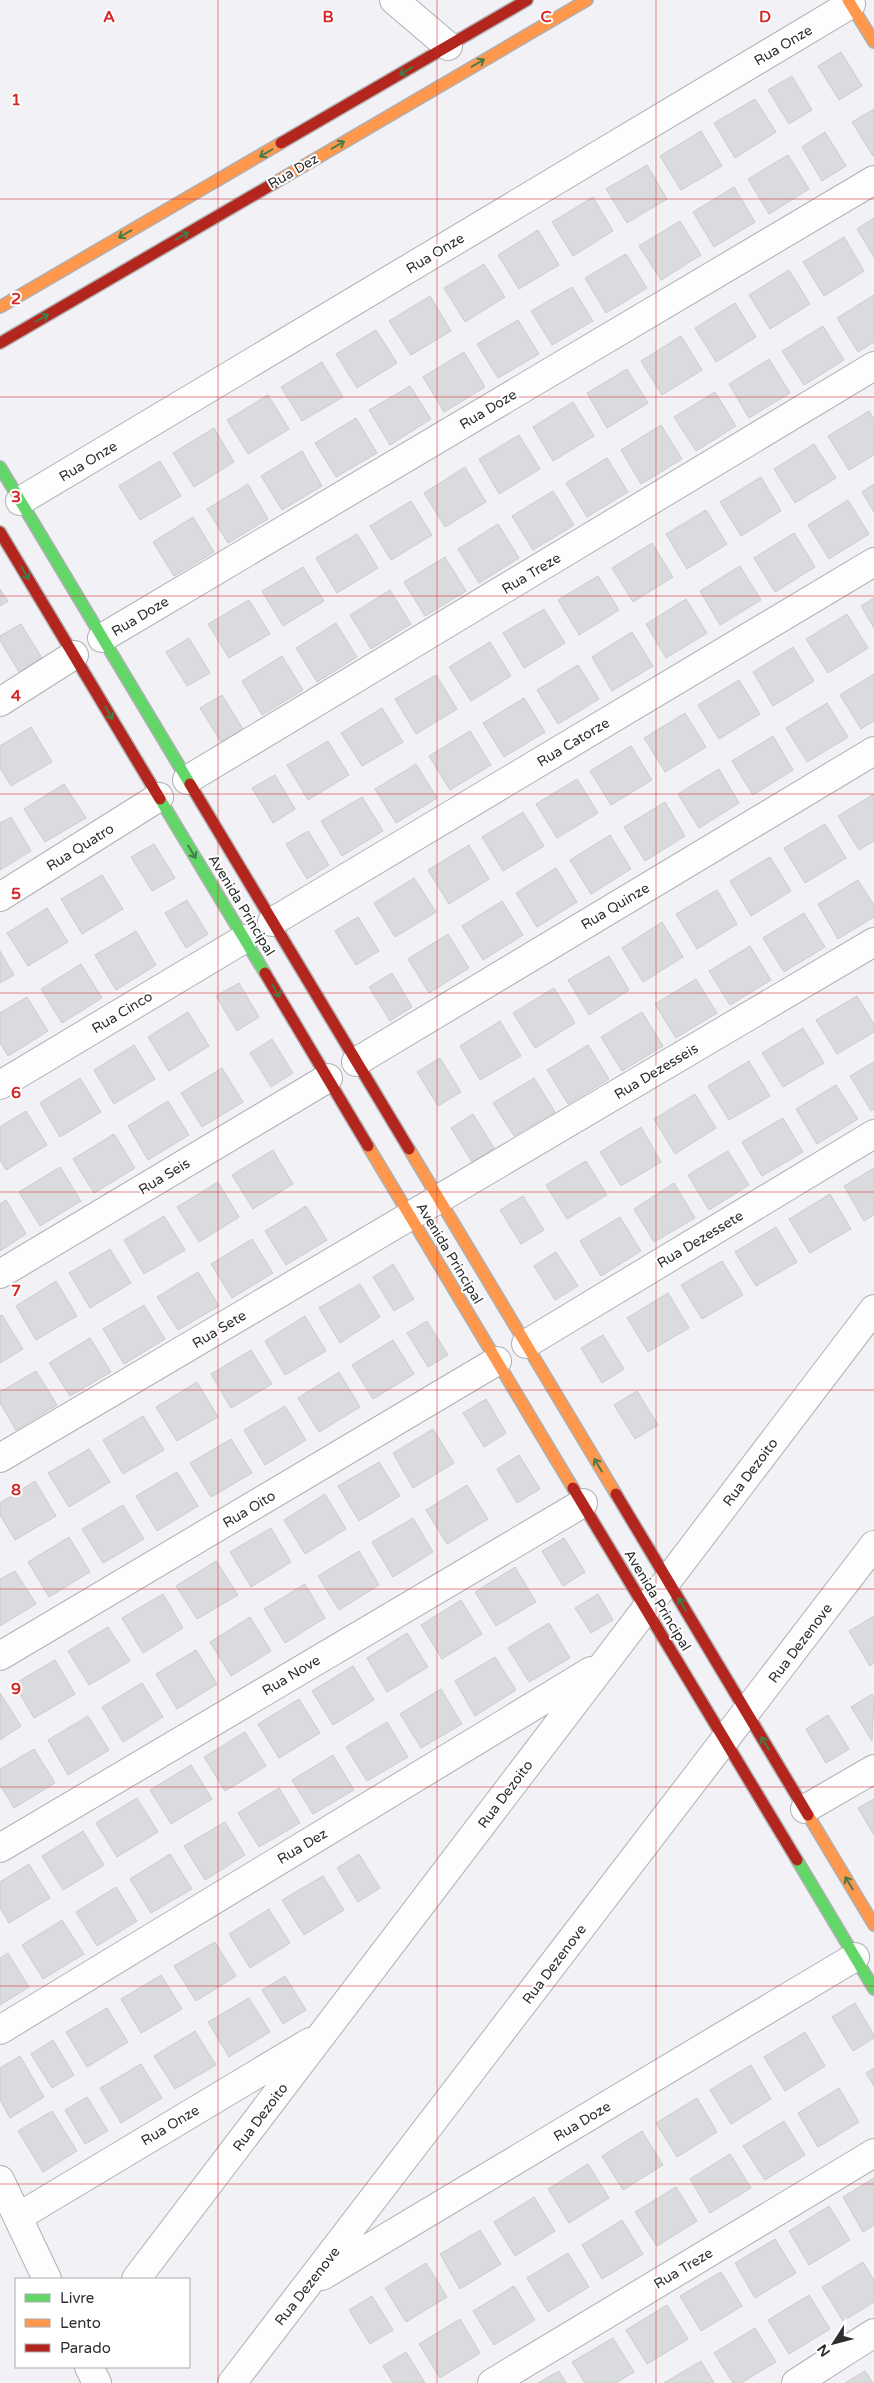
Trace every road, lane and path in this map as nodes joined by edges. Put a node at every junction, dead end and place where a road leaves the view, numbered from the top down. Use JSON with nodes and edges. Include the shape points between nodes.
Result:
{"nodes":[{"id":1,"x":394,"y":0,"type":"edge"},
{"id":2,"x":527,"y":0,"type":"edge"},
{"id":3,"x":587,"y":0,"type":"edge"},
{"id":4,"x":850,"y":2,"type":"edge"},
{"id":5,"x":874,"y":42,"type":"edge"},
{"id":6,"x":448,"y":46,"type":"junction"},
{"id":7,"x":874,"y":180,"type":"edge"},
{"id":8,"x":0,"y":307,"type":"edge"},
{"id":9,"x":0,"y":343,"type":"edge"},
{"id":10,"x":874,"y":366,"type":"edge"},
{"id":11,"x":0,"y":467,"type":"edge"},
{"id":12,"x":20,"y":501,"type":"junction"},
{"id":13,"x":0,"y":532,"type":"edge"},
{"id":14,"x":874,"y":562,"type":"edge"},
{"id":15,"x":102,"y":638,"type":"junction"},
{"id":16,"x":74,"y":655,"type":"junction"},
{"id":17,"x":0,"y":702,"type":"edge"},
{"id":18,"x":874,"y":751,"type":"edge"},
{"id":19,"x":187,"y":780,"type":"junction"},
{"id":20,"x":160,"y":797,"type":"junction"},
{"id":21,"x":0,"y":897,"type":"edge"},
{"id":22,"x":272,"y":922,"type":"junction"},
{"id":23,"x":244,"y":939,"type":"junction"},
{"id":24,"x":874,"y":942,"type":"edge"},
{"id":25,"x":356,"y":1062,"type":"junction"},
{"id":26,"x":328,"y":1078,"type":"junction"},
{"id":27,"x":0,"y":1085,"type":"edge"},
{"id":28,"x":874,"y":1134,"type":"edge"},
{"id":29,"x":439,"y":1199,"type":"junction"},
{"id":30,"x":411,"y":1216,"type":"junction"},
{"id":31,"x":0,"y":1274,"type":"edge"},
{"id":32,"x":874,"y":1309,"type":"edge"},
{"id":33,"x":526,"y":1344,"type":"junction"},
{"id":34,"x":497,"y":1361,"type":"junction"},
{"id":35,"x":0,"y":1458,"type":"edge"},
{"id":36,"x":582,"y":1503,"type":"junction"},
{"id":37,"x":874,"y":1545,"type":"edge"},
{"id":38,"x":874,"y":1568,"type":"edge"},
{"id":39,"x":668,"y":1581,"type":"junction"},
{"id":40,"x":842,"y":1587,"type":"junction"},
{"id":41,"x":646,"y":1609,"type":"junction"},
{"id":42,"x":0,"y":1656,"type":"edge"},
{"id":43,"x":604,"y":1663,"type":"junction"},
{"id":44,"x":747,"y":1712,"type":"junction"},
{"id":45,"x":725,"y":1741,"type":"junction"},
{"id":46,"x":874,"y":1768,"type":"edge"},
{"id":47,"x":805,"y":1809,"type":"junction"},
{"id":48,"x":0,"y":1848,"type":"edge"},
{"id":49,"x":874,"y":1925,"type":"edge"},
{"id":50,"x":855,"y":1957,"type":"junction"},
{"id":51,"x":874,"y":1989,"type":"edge"},
{"id":52,"x":0,"y":2030,"type":"edge"},
{"id":53,"x":323,"y":2034,"type":"junction"},
{"id":54,"x":874,"y":2154,"type":"edge"},
{"id":55,"x":0,"y":2180,"type":"edge"},
{"id":56,"x":18,"y":2217,"type":"junction"},
{"id":57,"x":47,"y":2278,"type":"edge"},
{"id":58,"x":137,"y":2278,"type":"edge"},
{"id":59,"x":308,"y":2285,"type":"junction"},
{"id":60,"x":874,"y":2333,"type":"edge"},
{"id":61,"x":90,"y":2368,"type":"edge"},
{"id":62,"x":97,"y":2383,"type":"edge"},
{"id":63,"x":232,"y":2383,"type":"edge"},
{"id":64,"x":492,"y":2383,"type":"edge"},
{"id":65,"x":796,"y":2383,"type":"edge"}],
"edges":[{"from":1,"to":6,"type":"street"},
{"from":2,"to":6,"type":"street"},
{"from":9,"to":3,"type":"street","name":"Rua Dez","one_way":true},
{"from":4,"to":5,"type":"street"},
{"from":4,"to":12,"type":"street","name":"Rua Onze"},
{"from":6,"to":8,"type":"street","one_way":true},
{"from":7,"to":15,"type":"street","name":"Rua Doze"},
{"from":10,"to":19,"type":"street","name":"Rua Treze"},
{"from":11,"to":12,"type":"street","name":"Avenida Principal"},
{"from":12,"to":15,"type":"street","name":"Avenida Principal"},
{"from":13,"to":16,"type":"street","name":"Avenida Principal","one_way":true},
{"from":14,"to":22,"type":"street","name":"Rua Catorze"},
{"from":15,"to":19,"type":"street","name":"Avenida Principal"},
{"from":16,"to":17,"type":"street"},
{"from":16,"to":20,"type":"street","name":"Avenida Principal","one_way":true},
{"from":18,"to":25,"type":"street","name":"Rua Quinze"},
{"from":19,"to":22,"type":"street","name":"Avenida Principal"},
{"from":20,"to":21,"type":"street","name":"Rua Quatro"},
{"from":20,"to":23,"type":"street","name":"Avenida Principal","one_way":true},
{"from":22,"to":25,"type":"street","name":"Avenida Principal"},
{"from":23,"to":26,"type":"street","name":"Avenida Principal","one_way":true},
{"from":23,"to":27,"type":"street","name":"Rua Cinco"},
{"from":24,"to":29,"type":"street","name":"Rua Dezesseis"},
{"from":25,"to":29,"type":"street","name":"Avenida Principal"},
{"from":26,"to":30,"type":"street","name":"Avenida Principal"},
{"from":26,"to":31,"type":"street","name":"Rua Seis"},
{"from":28,"to":33,"type":"street","name":"Rua Dezessete"},
{"from":29,"to":30,"type":"street","name":"Rua Sete"},
{"from":29,"to":33,"type":"street","name":"Avenida Principal"},
{"from":30,"to":34,"type":"street","name":"Avenida Principal"},
{"from":30,"to":35,"type":"street","name":"Rua Sete"},
{"from":32,"to":39,"type":"street","name":"Rua Dezoito"},
{"from":39,"to":33,"type":"street","name":"Avenida Principal","one_way":true},
{"from":34,"to":36,"type":"street","name":"Avenida Principal"},
{"from":34,"to":42,"type":"street","name":"Rua Oito"},
{"from":36,"to":41,"type":"street","name":"Avenida Principal"},
{"from":36,"to":48,"type":"street","name":"Rua Nove"},
{"from":37,"to":40,"type":"street","name":"Rua Dezenove"},
{"from":38,"to":40,"type":"street"},
{"from":39,"to":41,"type":"street","name":"Rua Dezoito"},
{"from":44,"to":39,"type":"street","name":"Avenida Principal","one_way":true},
{"from":40,"to":44,"type":"street","name":"Rua Dezenove"},
{"from":41,"to":43,"type":"street","name":"Rua Dezoito"},
{"from":41,"to":45,"type":"street","name":"Avenida Principal"},
{"from":43,"to":52,"type":"street","name":"Rua Dez"},
{"from":43,"to":53,"type":"street","name":"Rua Dezoito"},
{"from":44,"to":45,"type":"street","name":"Rua Dezenove"},
{"from":47,"to":44,"type":"street","name":"Avenida Principal","one_way":true},
{"from":45,"to":50,"type":"street","name":"Avenida Principal"},
{"from":45,"to":59,"type":"street","name":"Rua Dezenove"},
{"from":46,"to":47,"type":"street"},
{"from":49,"to":47,"type":"street","name":"Avenida Principal","one_way":true},
{"from":50,"to":51,"type":"street","name":"Avenida Principal"},
{"from":50,"to":59,"type":"street","name":"Rua Doze"},
{"from":53,"to":56,"type":"street","name":"Rua Onze"},
{"from":53,"to":58,"type":"street","name":"Rua Dezoito"},
{"from":54,"to":64,"type":"street","name":"Rua Treze"},
{"from":55,"to":56,"type":"street"},
{"from":56,"to":57,"type":"street"},
{"from":59,"to":63,"type":"street","name":"Rua Dezenove"},
{"from":60,"to":65,"type":"street"},
{"from":61,"to":62,"type":"street"}]}
